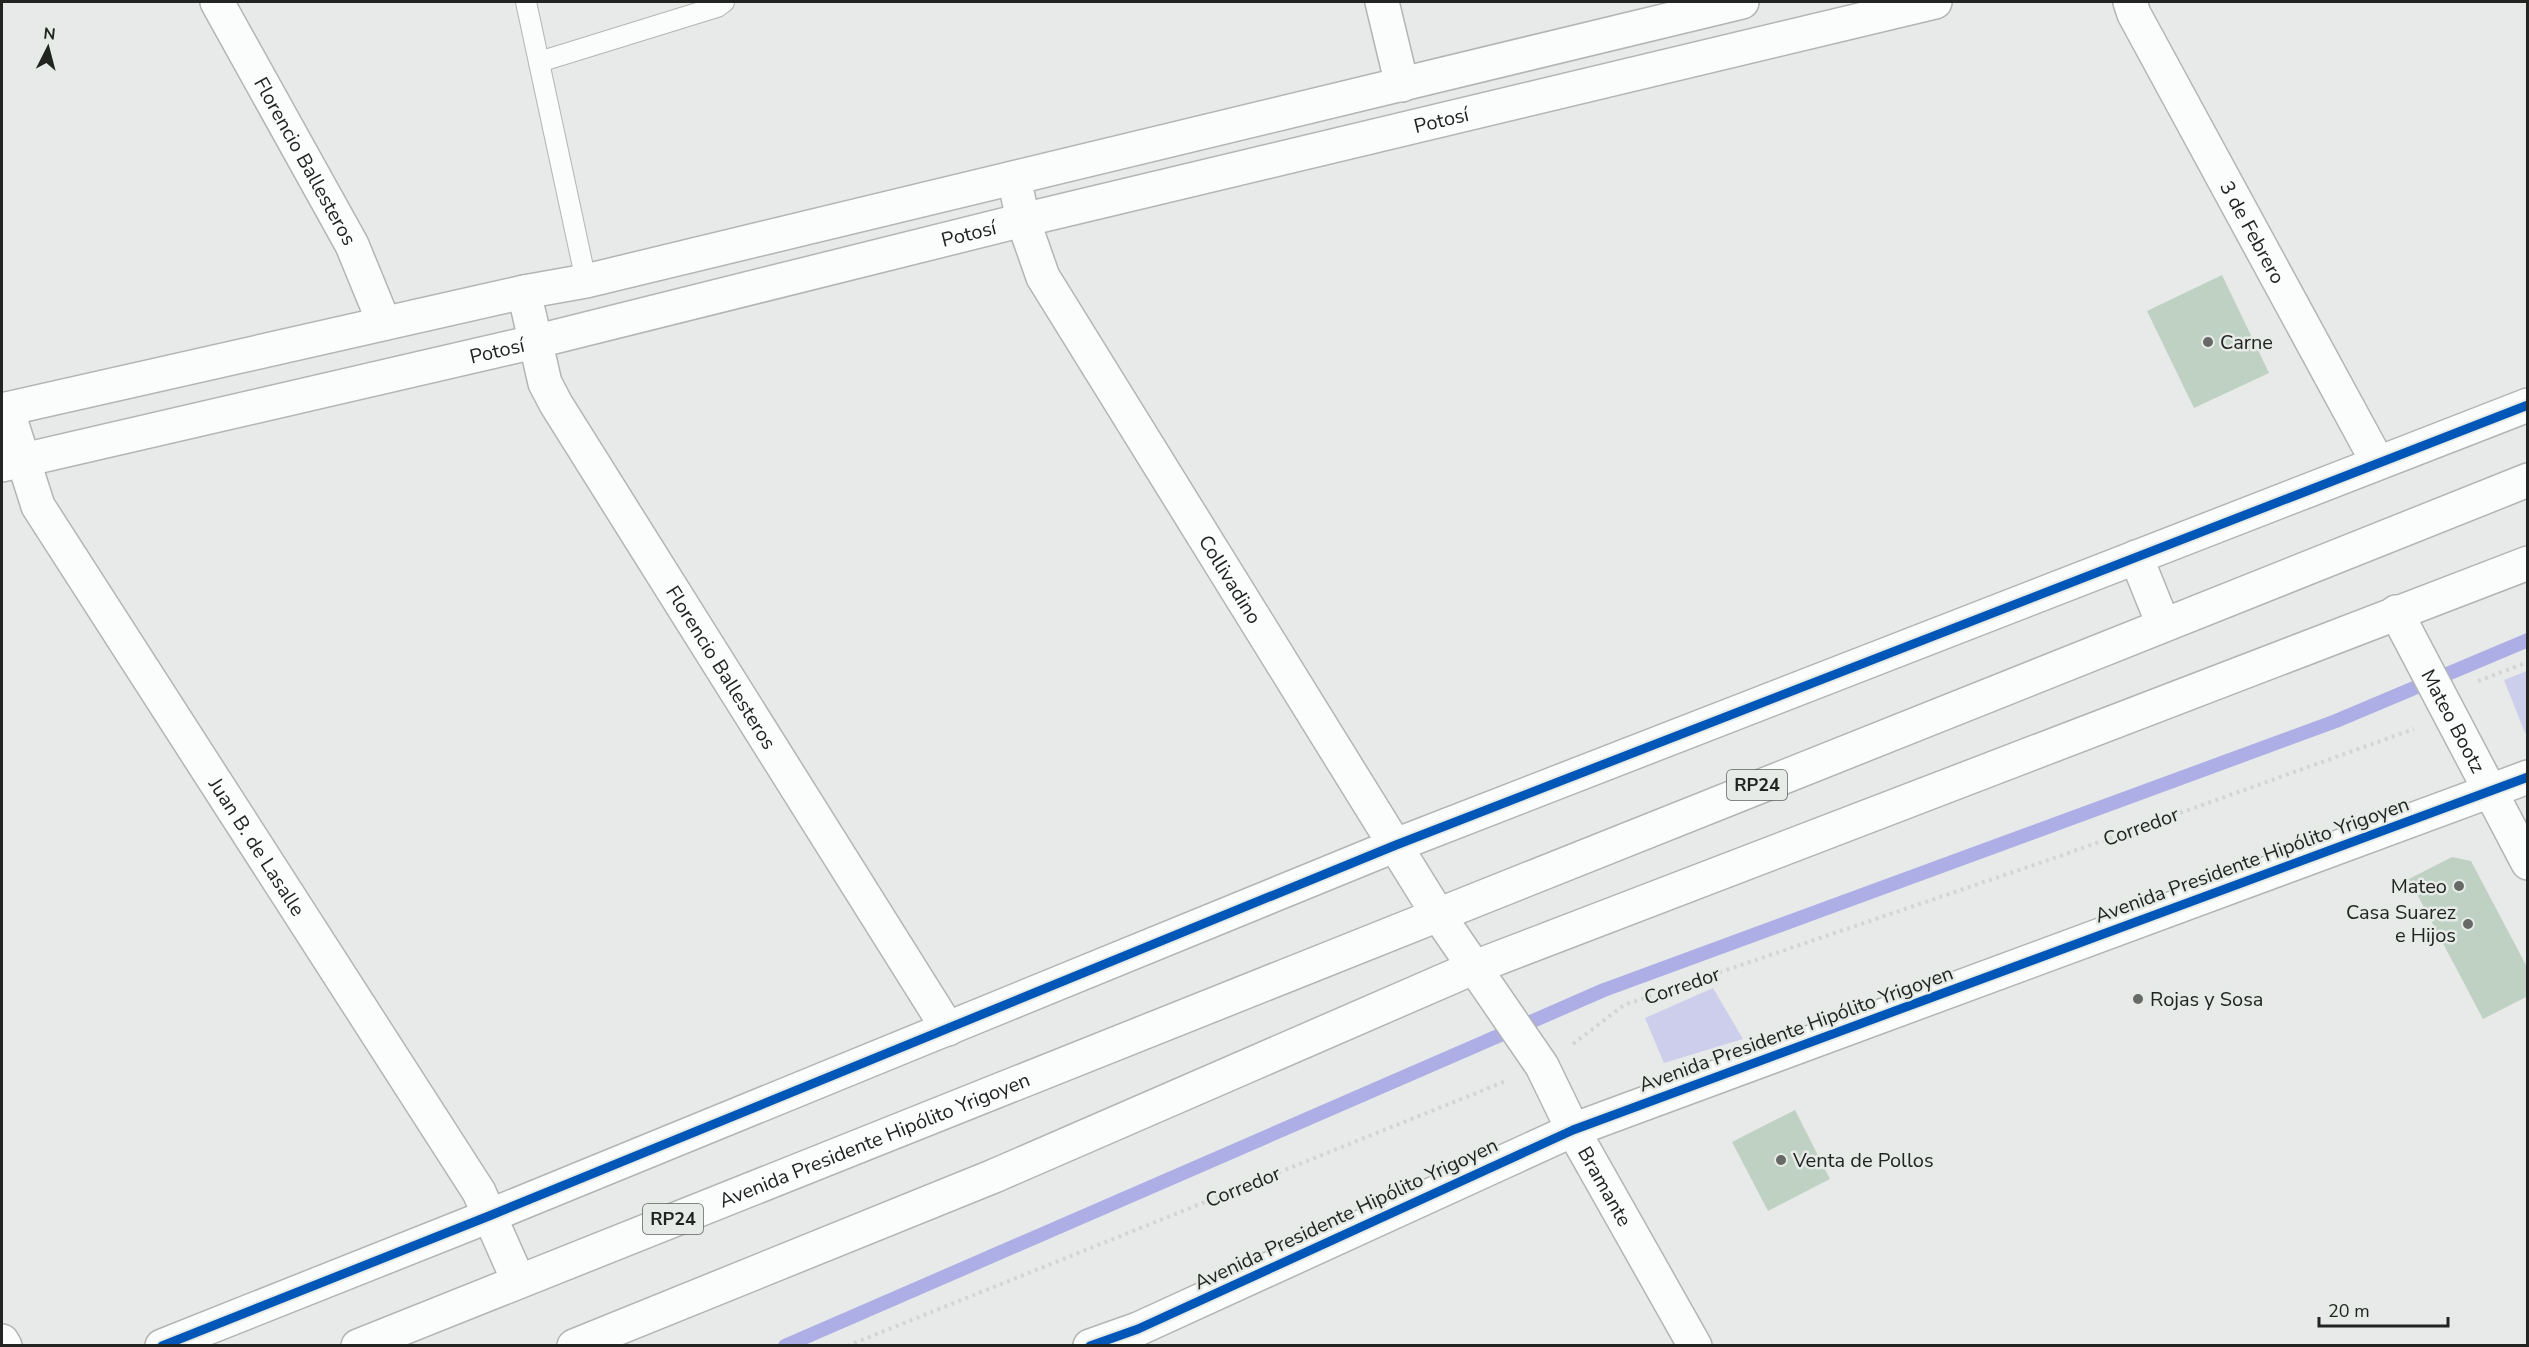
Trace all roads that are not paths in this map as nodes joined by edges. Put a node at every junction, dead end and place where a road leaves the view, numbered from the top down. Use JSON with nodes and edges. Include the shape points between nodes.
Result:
{"nodes":[{"id":1,"x":217,"y":2,"type":"edge"},
{"id":2,"x":526,"y":2,"type":"edge"},
{"id":3,"x":724,"y":2,"type":"edge"},
{"id":4,"x":1382,"y":2,"type":"edge"},
{"id":5,"x":1742,"y":2,"type":"edge"},
{"id":6,"x":2130,"y":2,"type":"edge"},
{"id":7,"x":1922,"y":3,"type":"edge"},
{"id":8,"x":539,"y":62,"type":"junction"},
{"id":9,"x":1402,"y":85,"type":"junction"},
{"id":10,"x":1014,"y":178,"type":"junction"},
{"id":11,"x":1023,"y":220,"type":"junction"},
{"id":12,"x":586,"y":281,"type":"junction"},
{"id":13,"x":524,"y":292,"type":"junction"},
{"id":14,"x":384,"y":323,"type":"junction"},
{"id":15,"x":534,"y":342,"type":"junction"},
{"id":16,"x":2528,"y":405,"type":"edge"},
{"id":17,"x":4,"y":410,"type":"edge"},
{"id":18,"x":12,"y":462,"type":"edge"},
{"id":19,"x":2378,"y":463,"type":"junction"},
{"id":20,"x":2528,"y":480,"type":"edge"},
{"id":21,"x":2136,"y":557,"type":"junction"},
{"id":22,"x":2528,"y":563,"type":"edge"},
{"id":23,"x":2396,"y":612,"type":"junction"},
{"id":24,"x":2163,"y":624,"type":"junction"},
{"id":25,"x":2528,"y":777,"type":"edge"},
{"id":26,"x":2490,"y":791,"type":"junction"},
{"id":27,"x":1396,"y":845,"type":"junction"},
{"id":28,"x":2528,"y":863,"type":"edge"},
{"id":29,"x":1437,"y":913,"type":"junction"},
{"id":30,"x":1475,"y":967,"type":"junction"},
{"id":31,"x":948,"y":1029,"type":"junction"},
{"id":32,"x":1573,"y":1130,"type":"junction"},
{"id":33,"x":489,"y":1216,"type":"junction"},
{"id":34,"x":518,"y":1280,"type":"junction"},
{"id":35,"x":1143,"y":1337,"type":"edge"},
{"id":36,"x":2,"y":1341,"type":"edge"},
{"id":37,"x":4,"y":1346,"type":"edge"},
{"id":38,"x":162,"y":1346,"type":"edge"},
{"id":39,"x":358,"y":1346,"type":"edge"},
{"id":40,"x":574,"y":1346,"type":"edge"},
{"id":41,"x":1090,"y":1346,"type":"edge"},
{"id":42,"x":1695,"y":1346,"type":"edge"}],
"edges":[{"from":1,"to":14,"type":"street","name":"Florencio Ballesteros","via":[[352,245]]},
{"from":2,"to":8,"type":"lane"},
{"from":3,"to":8,"type":"lane"},
{"from":4,"to":9,"type":"street"},
{"from":5,"to":9,"type":"street"},
{"from":6,"to":19,"type":"street","name":"3 de Febrero"},
{"from":7,"to":11,"type":"street","name":"Potosí"},
{"from":8,"to":12,"type":"lane"},
{"from":9,"to":10,"type":"street"},
{"from":10,"to":11,"type":"street","name":"Collivadino"},
{"from":10,"to":12,"type":"street"},
{"from":11,"to":15,"type":"street","name":"Potosí"},
{"from":11,"to":27,"type":"street","name":"Collivadino","via":[[1043,277]]},
{"from":12,"to":13,"type":"street"},
{"from":13,"to":14,"type":"street"},
{"from":13,"to":15,"type":"street","name":"Florencio Ballesteros"},
{"from":14,"to":17,"type":"street"},
{"from":15,"to":18,"type":"street","name":"Potosí"},
{"from":15,"to":31,"type":"street","name":"Florencio Ballesteros","via":[[545,383],[556,404]]},
{"from":16,"to":19,"type":"street"},
{"from":17,"to":18,"type":"street","name":"Juan B. de Lasalle"},
{"from":18,"to":33,"type":"street","name":"Juan B. de Lasalle","via":[[472,1182]]},
{"from":19,"to":21,"type":"street"},
{"from":20,"to":24,"type":"street","name":"Avenida Presidente Hipólito Yrigoyen","number":"RP24"},
{"from":21,"to":24,"type":"street"},
{"from":21,"to":27,"type":"street"},
{"from":22,"to":23,"type":"street"},
{"from":23,"to":26,"type":"street","name":"Mateo Bootz"},
{"from":23,"to":30,"type":"street"},
{"from":24,"to":29,"type":"street","name":"Avenida Presidente Hipólito Yrigoyen","number":"RP24"},
{"from":25,"to":26,"type":"street","name":"Avenida Presidente Hipólito Yrigoyen"},
{"from":26,"to":28,"type":"street","name":"Mateo Bootz"},
{"from":26,"to":32,"type":"street","name":"Avenida Presidente Hipólito Yrigoyen"},
{"from":27,"to":29,"type":"street","name":"Collivadino"},
{"from":27,"to":31,"type":"street"},
{"from":29,"to":30,"type":"street","name":"Collivadino"},
{"from":29,"to":34,"type":"street","name":"Avenida Presidente Hipólito Yrigoyen","number":"RP24"},
{"from":30,"to":32,"type":"street","name":"Bramante","via":[[1537,1058]]},
{"from":30,"to":40,"type":"street","via":[[994,1176]]},
{"from":31,"to":33,"type":"street"},
{"from":32,"to":35,"type":"street","name":"Avenida Presidente Hipólito Yrigoyen"},
{"from":32,"to":42,"type":"street","name":"Bramante"},
{"from":33,"to":34,"type":"street","name":"Juan B. de Lasalle"},
{"from":33,"to":38,"type":"street"},
{"from":34,"to":39,"type":"street","name":"Avenida Presidente Hipólito Yrigoyen","number":"RP24"},
{"from":35,"to":41,"type":"street","name":"Avenida Presidente Hipólito Yrigoyen"},
{"from":36,"to":37,"type":"street"}]}
